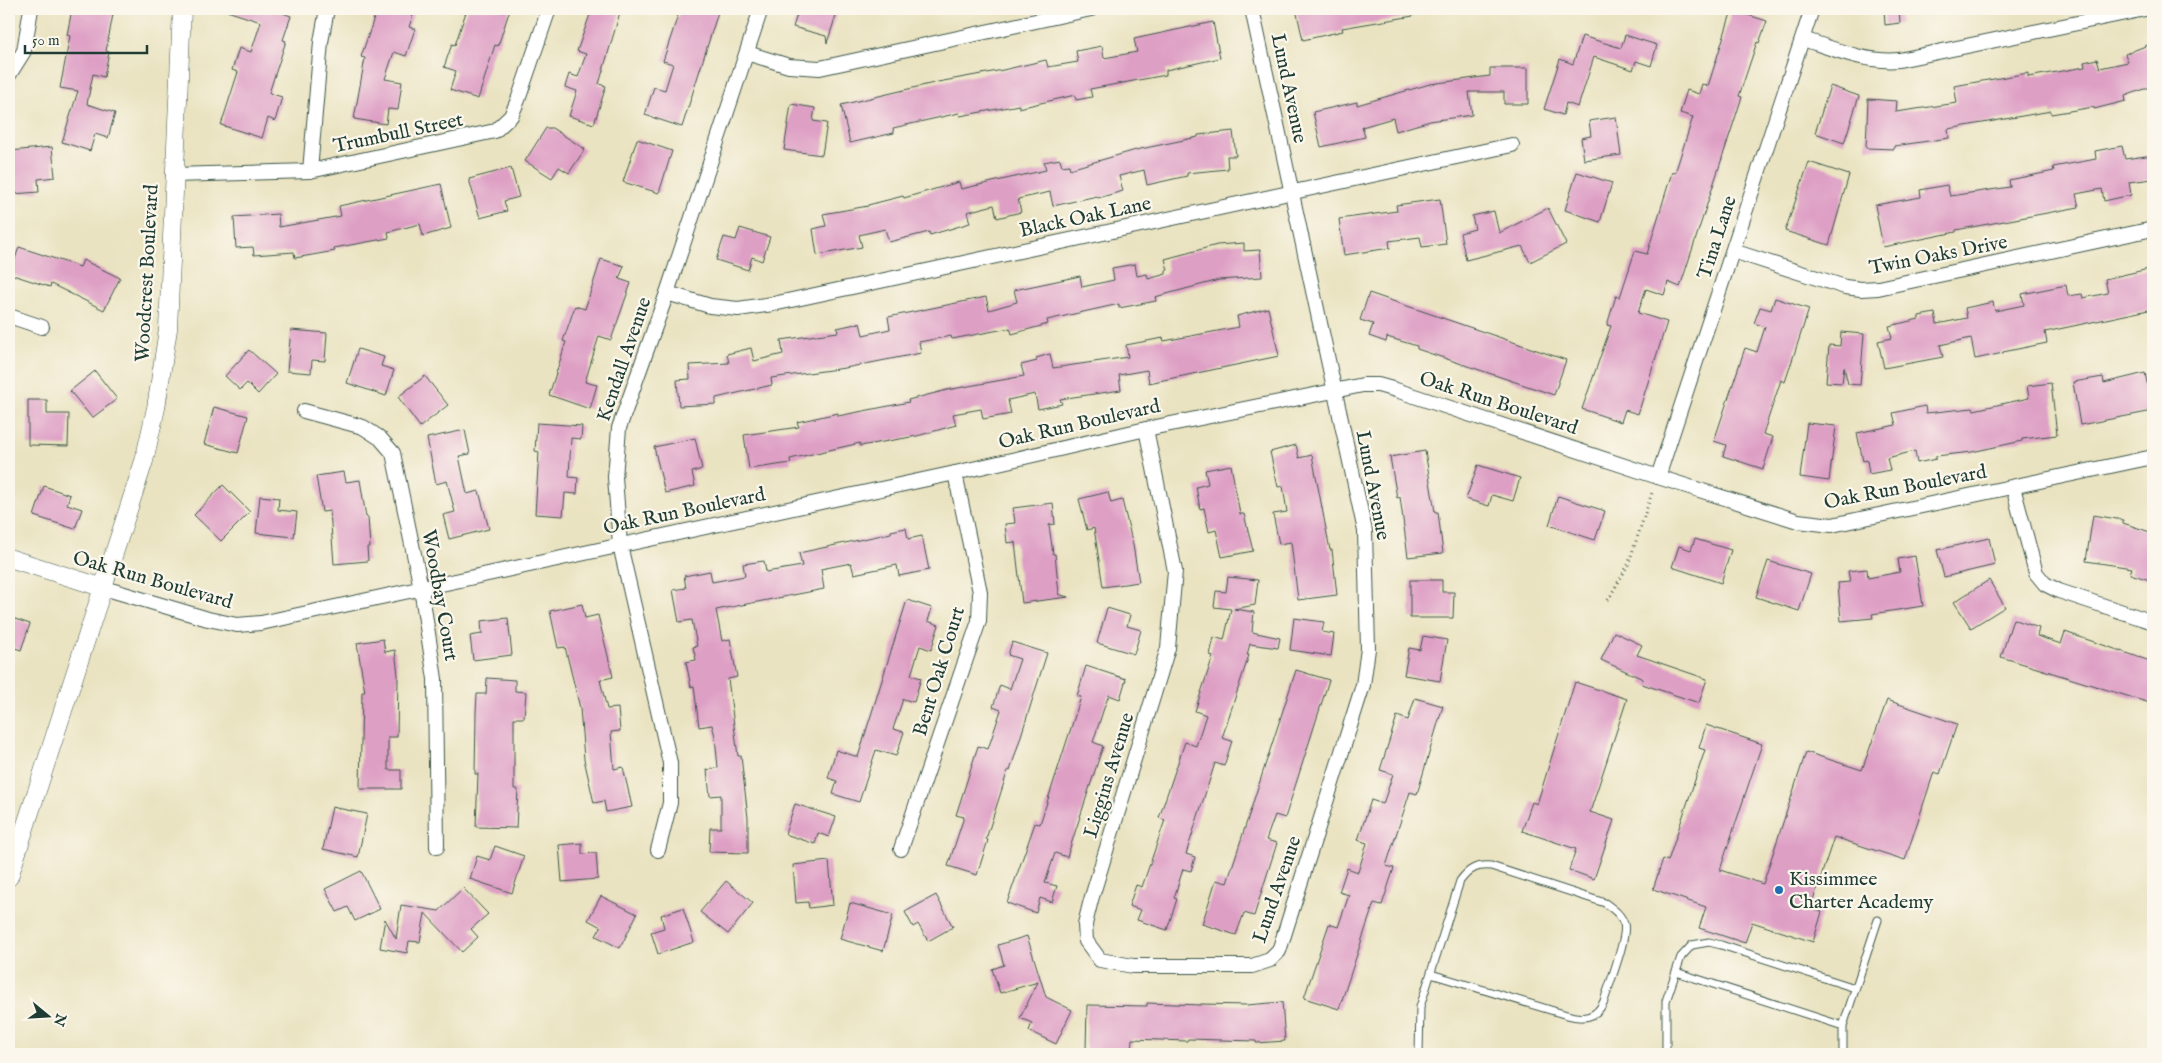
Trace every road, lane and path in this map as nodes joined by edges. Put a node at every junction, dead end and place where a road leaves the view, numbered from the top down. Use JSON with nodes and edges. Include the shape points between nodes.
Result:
{"nodes":[{"id":1,"x":31,"y":9,"type":"edge"},
{"id":2,"x":182,"y":9,"type":"edge"},
{"id":3,"x":327,"y":9,"type":"edge"},
{"id":4,"x":549,"y":9,"type":"edge"},
{"id":5,"x":761,"y":9,"type":"edge"},
{"id":6,"x":1091,"y":9,"type":"edge"},
{"id":7,"x":1252,"y":9,"type":"edge"},
{"id":8,"x":1812,"y":9,"type":"edge"},
{"id":9,"x":2145,"y":9,"type":"edge"},
{"id":10,"x":1803,"y":39,"type":"junction"},
{"id":11,"x":746,"y":53,"type":"junction"},
{"id":12,"x":9,"y":75,"type":"edge"},
{"id":13,"x":1512,"y":145,"type":"dead end"},
{"id":14,"x":310,"y":171,"type":"junction"},
{"id":15,"x":173,"y":175,"type":"junction"},
{"id":16,"x":1292,"y":191,"type":"junction"},
{"id":17,"x":2153,"y":229,"type":"edge"},
{"id":18,"x":1733,"y":251,"type":"junction"},
{"id":19,"x":666,"y":293,"type":"junction"},
{"id":20,"x":9,"y":316,"type":"edge"},
{"id":21,"x":42,"y":327,"type":"dead end"},
{"id":22,"x":1335,"y":390,"type":"junction"},
{"id":23,"x":304,"y":411,"type":"dead end"},
{"id":24,"x":1146,"y":429,"type":"junction"},
{"id":25,"x":2153,"y":457,"type":"edge"},
{"id":26,"x":955,"y":473,"type":"junction"},
{"id":27,"x":1656,"y":483,"type":"junction"},
{"id":28,"x":2013,"y":487,"type":"junction"},
{"id":29,"x":620,"y":545,"type":"junction"},
{"id":30,"x":9,"y":558,"type":"edge"},
{"id":31,"x":104,"y":588,"type":"junction"},
{"id":32,"x":421,"y":588,"type":"junction"},
{"id":33,"x":1608,"y":600,"type":"dead end"},
{"id":34,"x":2153,"y":622,"type":"edge"},
{"id":35,"x":438,"y":847,"type":"dead end"},
{"id":36,"x":901,"y":849,"type":"dead end"},
{"id":37,"x":658,"y":850,"type":"dead end"},
{"id":38,"x":9,"y":877,"type":"edge"},
{"id":39,"x":1878,"y":920,"type":"dead end"},
{"id":40,"x":1270,"y":960,"type":"joint"},
{"id":41,"x":1676,"y":972,"type":"junction"},
{"id":42,"x":1431,"y":974,"type":"junction"},
{"id":43,"x":1855,"y":988,"type":"junction"},
{"id":44,"x":1843,"y":1026,"type":"junction"},
{"id":45,"x":1419,"y":1054,"type":"edge"},
{"id":46,"x":1666,"y":1054,"type":"edge"},
{"id":47,"x":1844,"y":1054,"type":"edge"}],
"edges":[{"from":1,"to":12,"type":"street","via":[[24,51]]},
{"from":2,"to":15,"type":"street","name":"Woodcrest Boulevard"},
{"from":3,"to":14,"type":"street","via":[[321,42]]},
{"from":4,"to":14,"type":"street","name":"Trumbull Street","via":[[511,116],[495,131]]},
{"from":5,"to":11,"type":"street","name":"Kendall Avenue"},
{"from":6,"to":11,"type":"street","via":[[820,68],[788,66]]},
{"from":7,"to":16,"type":"street","name":"Lund Avenue"},
{"from":8,"to":10,"type":"street","name":"Tina Lane"},
{"from":9,"to":10,"type":"street","via":[[1899,60],[1868,59]]},
{"from":10,"to":18,"type":"street","name":"Tina Lane"},
{"from":11,"to":19,"type":"street","name":"Kendall Avenue"},
{"from":13,"to":16,"type":"street","name":"Black Oak Lane"},
{"from":14,"to":15,"type":"street","name":"Trumbull Street"},
{"from":15,"to":31,"type":"street","name":"Woodcrest Boulevard","via":[[168,329],[156,408],[144,461]]},
{"from":16,"to":19,"type":"street","name":"Black Oak Lane","via":[[773,304],[738,309],[710,306]]},
{"from":16,"to":22,"type":"street","name":"Lund Avenue"},
{"from":17,"to":18,"type":"street","name":"Twin Oaks Drive","via":[[1861,289]]},
{"from":18,"to":27,"type":"street","name":"Tina Lane"},
{"from":19,"to":29,"type":"street","name":"Kendall Avenue","via":[[620,428],[615,477]]},
{"from":20,"to":21,"type":"street"},
{"from":22,"to":24,"type":"street","name":"Oak Run Boulevard"},
{"from":22,"to":27,"type":"street","name":"Oak Run Boulevard","via":[[1378,385],[1396,390]]},
{"from":22,"to":40,"type":"street","name":"Lund Avenue","via":[[1365,531],[1368,649],[1363,685],[1279,951]]},
{"from":23,"to":32,"type":"street","name":"Woodbay Court","via":[[363,427],[380,438],[393,453]]},
{"from":24,"to":26,"type":"street","name":"Oak Run Boulevard"},
{"from":24,"to":40,"type":"street","name":"Liggins Avenue","via":[[1175,571],[1168,648],[1091,900],[1085,924],[1086,941],[1100,960],[1133,966],[1252,966]]},
{"from":25,"to":28,"type":"street","name":"Oak Run Boulevard"},
{"from":26,"to":29,"type":"street","name":"Oak Run Boulevard"},
{"from":26,"to":36,"type":"street","name":"Bent Oak Court","via":[[980,592],[979,621]]},
{"from":27,"to":28,"type":"street","name":"Oak Run Boulevard","via":[[1798,521],[1832,525]]},
{"from":27,"to":33,"type":"path","via":[[1628,565]]},
{"from":28,"to":34,"type":"street","via":[[2036,573],[2045,584]]},
{"from":29,"to":32,"type":"street","name":"Oak Run Boulevard"},
{"from":29,"to":37,"type":"street","name":"Kendall Avenue","via":[[670,763],[670,803]]},
{"from":30,"to":31,"type":"street","name":"Oak Run Boulevard"},
{"from":31,"to":32,"type":"street","name":"Oak Run Boulevard","via":[[237,625],[261,623]]},
{"from":31,"to":38,"type":"street","name":"Woodcrest Boulevard"},
{"from":32,"to":35,"type":"street","name":"Woodbay Court","via":[[435,679]]},
{"from":39,"to":43,"type":"lane"},
{"from":41,"to":43,"type":"lane","via":[[1686,950],[1692,945],[1709,942]]},
{"from":41,"to":44,"type":"lane"},
{"from":41,"to":46,"type":"lane","via":[[1666,1001]]},
{"from":42,"to":42,"type":"lane","via":[[1460,881],[1481,865],[1605,904],[1624,922],[1624,937],[1604,1000],[1601,1008],[1590,1017],[1567,1016]]},
{"from":42,"to":45,"type":"lane","via":[[1419,1016]]},
{"from":43,"to":44,"type":"lane"},
{"from":44,"to":47,"type":"lane"}]}
